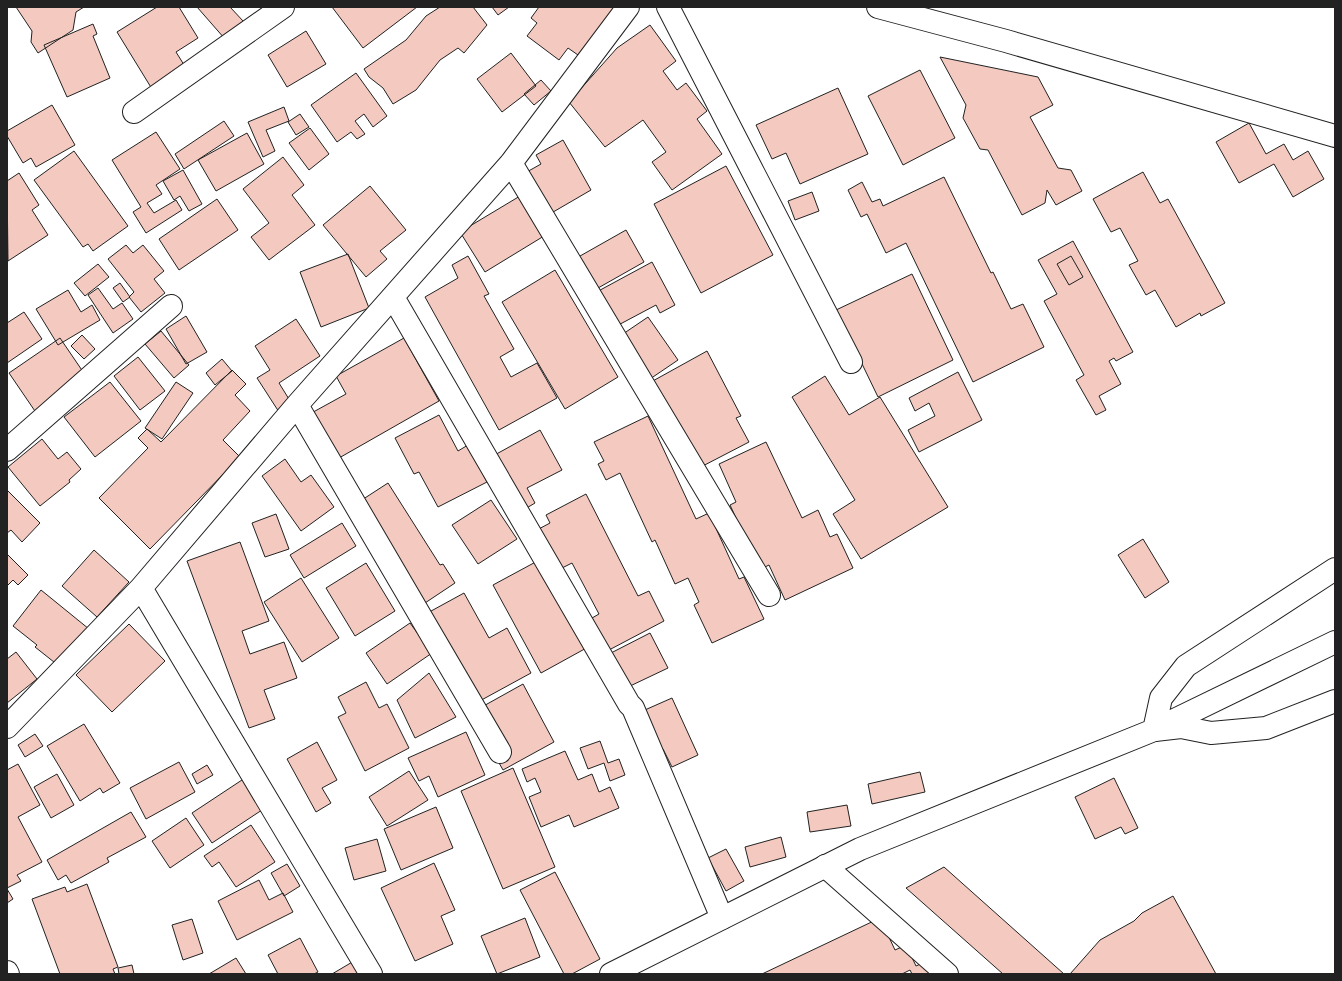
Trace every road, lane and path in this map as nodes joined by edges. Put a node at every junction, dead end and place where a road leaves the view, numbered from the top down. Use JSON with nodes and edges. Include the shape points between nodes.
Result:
{"nodes":[{"id":1,"x":283,"y":7,"type":"edge"},
{"id":2,"x":628,"y":7,"type":"edge"},
{"id":3,"x":668,"y":7,"type":"edge"},
{"id":4,"x":878,"y":7,"type":"edge"},
{"id":5,"x":134,"y":112,"type":"dead end"},
{"id":6,"x":1335,"y":136,"type":"edge"},
{"id":7,"x":511,"y":163,"type":"junction"},
{"id":8,"x":393,"y":297,"type":"junction"},
{"id":9,"x":171,"y":306,"type":"dead end"},
{"id":10,"x":851,"y":362,"type":"dead end"},
{"id":11,"x":297,"y":405,"type":"junction"},
{"id":12,"x":7,"y":450,"type":"edge"},
{"id":13,"x":1335,"y":569,"type":"edge"},
{"id":14,"x":142,"y":588,"type":"junction"},
{"id":15,"x":769,"y":595,"type":"dead end"},
{"id":16,"x":1335,"y":642,"type":"edge"},
{"id":17,"x":1335,"y":701,"type":"edge"},
{"id":18,"x":7,"y":727,"type":"edge"},
{"id":19,"x":1154,"y":730,"type":"junction"},
{"id":20,"x":500,"y":752,"type":"dead end"},
{"id":21,"x":825,"y":866,"type":"junction"},
{"id":22,"x":722,"y":918,"type":"junction"},
{"id":23,"x":371,"y":974,"type":"edge"},
{"id":24,"x":611,"y":974,"type":"edge"},
{"id":25,"x":947,"y":974,"type":"edge"}],
"edges":[{"from":1,"to":5,"type":"street"},
{"from":2,"to":7,"type":"street"},
{"from":3,"to":10,"type":"street"},
{"from":4,"to":6,"type":"street","via":[[1006,41]]},
{"from":7,"to":8,"type":"street"},
{"from":7,"to":15,"type":"street"},
{"from":8,"to":11,"type":"street"},
{"from":8,"to":22,"type":"street","via":[[633,708]]},
{"from":9,"to":12,"type":"street"},
{"from":11,"to":14,"type":"street"},
{"from":11,"to":20,"type":"street"},
{"from":13,"to":19,"type":"street","via":[[1186,666],[1161,698]]},
{"from":14,"to":18,"type":"street"},
{"from":14,"to":23,"type":"street"},
{"from":16,"to":19,"type":"street"},
{"from":17,"to":19,"type":"street","via":[[1266,728],[1211,733],[1181,727]]},
{"from":19,"to":21,"type":"street","via":[[860,849]]},
{"from":21,"to":22,"type":"street"},
{"from":21,"to":25,"type":"street"},
{"from":22,"to":24,"type":"street"}]}
